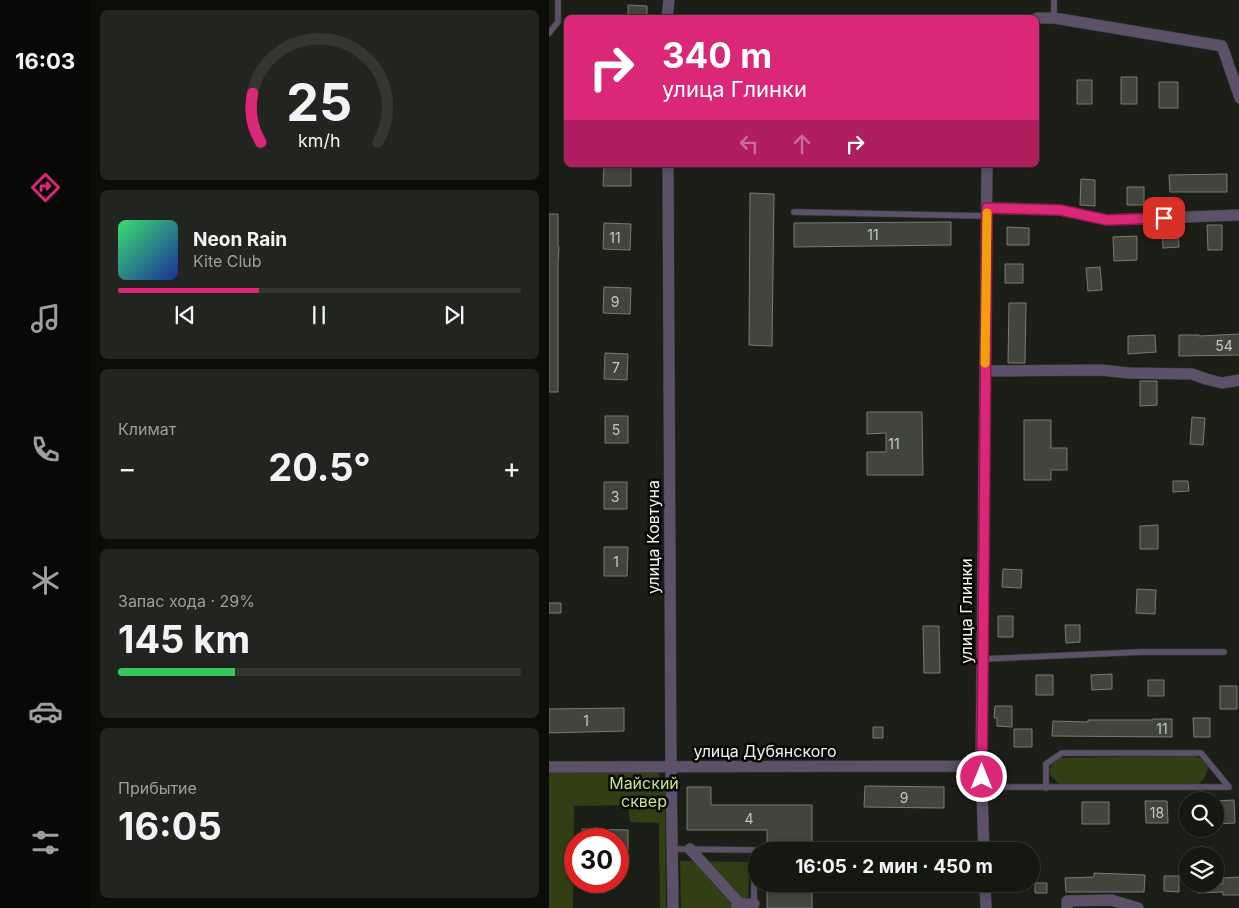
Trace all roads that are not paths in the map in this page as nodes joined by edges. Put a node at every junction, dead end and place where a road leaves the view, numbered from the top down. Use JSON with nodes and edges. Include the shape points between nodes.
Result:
{"nodes":[{"id":1,"x":558,"y":0,"type":"edge"},
{"id":2,"x":669,"y":0,"type":"edge"},
{"id":3,"x":1054,"y":0,"type":"edge"},
{"id":4,"x":667,"y":15,"type":"edge"},
{"id":5,"x":1039,"y":18,"type":"edge"},
{"id":6,"x":1054,"y":18,"type":"junction"},
{"id":7,"x":549,"y":34,"type":"edge"},
{"id":8,"x":1239,"y":98,"type":"edge"},
{"id":9,"x":668,"y":167,"type":"edge"},
{"id":10,"x":987,"y":167,"type":"edge"},
{"id":11,"x":794,"y":212,"type":"dead end"},
{"id":12,"x":987,"y":212,"type":"junction"},
{"id":13,"x":1239,"y":216,"type":"edge"},
{"id":14,"x":985,"y":371,"type":"junction"},
{"id":15,"x":1239,"y":380,"type":"edge"},
{"id":16,"x":1224,"y":652,"type":"dead end"},
{"id":17,"x":982,"y":659,"type":"junction"},
{"id":18,"x":981,"y":766,"type":"junction"},
{"id":19,"x":549,"y":767,"type":"edge"},
{"id":20,"x":671,"y":768,"type":"junction"},
{"id":21,"x":982,"y":787,"type":"junction"},
{"id":22,"x":1046,"y":788,"type":"junction"},
{"id":23,"x":984,"y":842,"type":"edge"},
{"id":24,"x":672,"y":849,"type":"junction"},
{"id":25,"x":690,"y":849,"type":"junction"},
{"id":26,"x":985,"y":892,"type":"edge"},
{"id":27,"x":738,"y":906,"type":"edge"},
{"id":28,"x":753,"y":906,"type":"edge"},
{"id":29,"x":673,"y":908,"type":"edge"},
{"id":30,"x":986,"y":908,"type":"edge"},
{"id":31,"x":1067,"y":908,"type":"edge"},
{"id":32,"x":1138,"y":908,"type":"edge"}],
"edges":[{"from":1,"to":7,"type":"lane","via":[[558,22]]},
{"from":2,"to":4,"type":"street"},
{"from":3,"to":6,"type":"lane"},
{"from":5,"to":6,"type":"street"},
{"from":6,"to":8,"type":"street","via":[[1222,46]]},
{"from":9,"to":20,"type":"street","name":"улица Ковтуна"},
{"from":10,"to":12,"type":"street","name":"улица Глинки"},
{"from":11,"to":12,"type":"lane"},
{"from":12,"to":13,"type":"street","via":[[1060,210],[1107,220]]},
{"from":12,"to":14,"type":"street","name":"улица Глинки"},
{"from":14,"to":15,"type":"street","via":[[1101,370],[1193,374],[1222,383]]},
{"from":14,"to":17,"type":"street","name":"улица Глинки"},
{"from":16,"to":17,"type":"lane"},
{"from":17,"to":18,"type":"street","name":"улица Глинки"},
{"from":18,"to":20,"type":"street","name":"улица Дубянского"},
{"from":18,"to":21,"type":"street","name":"улица Глинки"},
{"from":19,"to":20,"type":"street","name":"улица Дубянского"},
{"from":20,"to":24,"type":"street","name":"улица Ковтуна"},
{"from":21,"to":22,"type":"lane"},
{"from":21,"to":23,"type":"street","name":"улица Глинки"},
{"from":22,"to":22,"type":"lane","via":[[1047,764],[1062,753],[1201,753],[1229,787]]},
{"from":24,"to":25,"type":"lane"},
{"from":24,"to":29,"type":"street","name":"улица Ковтуна"},
{"from":25,"to":27,"type":"street"},
{"from":25,"to":28,"type":"lane","via":[[754,850]]},
{"from":26,"to":30,"type":"street"},
{"from":27,"to":28,"type":"street"},
{"from":31,"to":32,"type":"street","via":[[1067,901],[1111,900]]}]}
